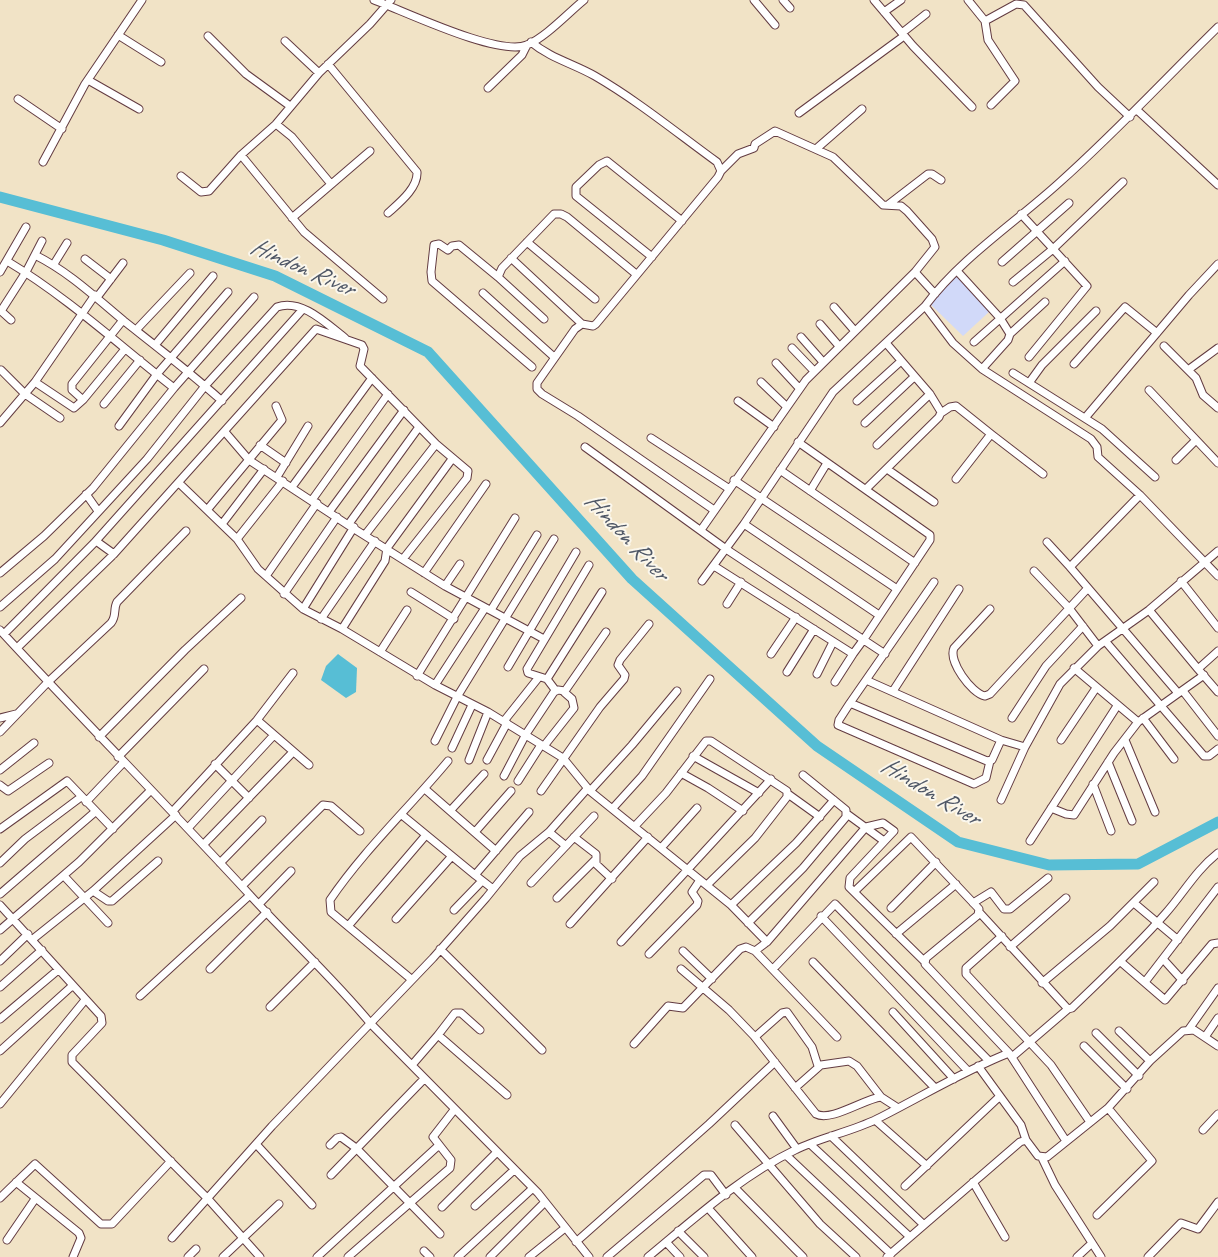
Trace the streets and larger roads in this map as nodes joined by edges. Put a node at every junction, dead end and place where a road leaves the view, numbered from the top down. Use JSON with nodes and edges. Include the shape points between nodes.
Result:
{"nodes":[{"id":1,"x":142,"y":0,"type":"edge"},
{"id":2,"x":374,"y":0,"type":"edge"},
{"id":3,"x":571,"y":0,"type":"edge"},
{"id":4,"x":584,"y":0,"type":"edge"},
{"id":5,"x":754,"y":0,"type":"edge"},
{"id":6,"x":783,"y":0,"type":"edge"},
{"id":7,"x":874,"y":0,"type":"edge"},
{"id":8,"x":901,"y":0,"type":"edge"},
{"id":9,"x":968,"y":0,"type":"edge"},
{"id":10,"x":389,"y":2,"type":"edge"},
{"id":11,"x":1021,"y":2,"type":"edge"},
{"id":12,"x":577,"y":6,"type":"junction"},
{"id":13,"x":790,"y":8,"type":"dead end"},
{"id":14,"x":884,"y":12,"type":"junction"},
{"id":15,"x":926,"y":14,"type":"dead end"},
{"id":16,"x":986,"y":21,"type":"junction"},
{"id":17,"x":775,"y":25,"type":"dead end"},
{"id":18,"x":1218,"y":27,"type":"edge"},
{"id":19,"x":903,"y":34,"type":"junction"},
{"id":20,"x":118,"y":35,"type":"junction"},
{"id":21,"x":208,"y":36,"type":"dead end"},
{"id":22,"x":285,"y":41,"type":"dead end"},
{"id":23,"x":529,"y":44,"type":"junction"},
{"id":24,"x":161,"y":62,"type":"dead end"},
{"id":25,"x":328,"y":64,"type":"junction"},
{"id":26,"x":319,"y":73,"type":"junction"},
{"id":27,"x":88,"y":80,"type":"junction"},
{"id":28,"x":488,"y":88,"type":"dead end"},
{"id":29,"x":18,"y":99,"type":"dead end"},
{"id":30,"x":991,"y":105,"type":"dead end"},
{"id":31,"x":290,"y":106,"type":"junction"},
{"id":32,"x":972,"y":107,"type":"dead end"},
{"id":33,"x":139,"y":109,"type":"dead end"},
{"id":34,"x":862,"y":109,"type":"dead end"},
{"id":35,"x":1137,"y":110,"type":"junction"},
{"id":36,"x":799,"y":113,"type":"dead end"},
{"id":37,"x":1130,"y":117,"type":"junction"},
{"id":38,"x":276,"y":124,"type":"junction"},
{"id":39,"x":62,"y":129,"type":"junction"},
{"id":40,"x":816,"y":149,"type":"junction"},
{"id":41,"x":370,"y":151,"type":"dead end"},
{"id":42,"x":241,"y":155,"type":"junction"},
{"id":43,"x":43,"y":162,"type":"dead end"},
{"id":44,"x":721,"y":171,"type":"junction"},
{"id":45,"x":181,"y":176,"type":"dead end"},
{"id":46,"x":942,"y":180,"type":"dead end"},
{"id":47,"x":1122,"y":182,"type":"dead end"},
{"id":48,"x":331,"y":184,"type":"junction"},
{"id":49,"x":1218,"y":185,"type":"edge"},
{"id":50,"x":1069,"y":203,"type":"dead end"},
{"id":51,"x":887,"y":206,"type":"junction"},
{"id":52,"x":388,"y":213,"type":"dead end"},
{"id":53,"x":1021,"y":214,"type":"junction"},
{"id":54,"x":292,"y":218,"type":"junction"},
{"id":55,"x":682,"y":221,"type":"junction"},
{"id":56,"x":26,"y":227,"type":"dead end"},
{"id":57,"x":1036,"y":232,"type":"junction"},
{"id":58,"x":42,"y":241,"type":"dead end"},
{"id":59,"x":527,"y":242,"type":"junction"},
{"id":60,"x":67,"y":243,"type":"dead end"},
{"id":61,"x":1053,"y":248,"type":"junction"},
{"id":62,"x":35,"y":255,"type":"junction"},
{"id":63,"x":652,"y":257,"type":"junction"},
{"id":64,"x":511,"y":258,"type":"junction"},
{"id":65,"x":85,"y":259,"type":"dead end"},
{"id":66,"x":1065,"y":261,"type":"junction"},
{"id":67,"x":7,"y":262,"type":"junction"},
{"id":68,"x":1002,"y":262,"type":"dead end"},
{"id":69,"x":123,"y":263,"type":"dead end"},
{"id":70,"x":54,"y":264,"type":"junction"},
{"id":71,"x":1218,"y":265,"type":"edge"},
{"id":72,"x":0,"y":272,"type":"edge"},
{"id":73,"x":26,"y":272,"type":"junction"},
{"id":74,"x":190,"y":272,"type":"dead end"},
{"id":75,"x":915,"y":272,"type":"junction"},
{"id":76,"x":958,"y":272,"type":"junction"},
{"id":77,"x":636,"y":274,"type":"junction"},
{"id":78,"x":213,"y":276,"type":"dead end"},
{"id":79,"x":498,"y":277,"type":"junction"},
{"id":80,"x":111,"y":279,"type":"junction"},
{"id":81,"x":1013,"y":282,"type":"dead end"},
{"id":82,"x":228,"y":292,"type":"dead end"},
{"id":83,"x":483,"y":292,"type":"dead end"},
{"id":84,"x":935,"y":294,"type":"junction"},
{"id":85,"x":96,"y":296,"type":"junction"},
{"id":86,"x":254,"y":297,"type":"dead end"},
{"id":87,"x":383,"y":299,"type":"dead end"},
{"id":88,"x":595,"y":300,"type":"dead end"},
{"id":89,"x":1045,"y":302,"type":"dead end"},
{"id":90,"x":925,"y":306,"type":"junction"},
{"id":91,"x":834,"y":307,"type":"dead end"},
{"id":92,"x":303,"y":309,"type":"junction"},
{"id":93,"x":0,"y":310,"type":"edge"},
{"id":94,"x":1096,"y":311,"type":"dead end"},
{"id":95,"x":82,"y":314,"type":"junction"},
{"id":96,"x":1000,"y":318,"type":"junction"},
{"id":97,"x":544,"y":319,"type":"dead end"},
{"id":98,"x":11,"y":320,"type":"dead end"},
{"id":99,"x":123,"y":320,"type":"junction"},
{"id":100,"x":582,"y":324,"type":"junction"},
{"id":101,"x":820,"y":324,"type":"dead end"},
{"id":102,"x":136,"y":330,"type":"junction"},
{"id":103,"x":854,"y":330,"type":"junction"},
{"id":104,"x":1156,"y":332,"type":"junction"},
{"id":105,"x":1010,"y":334,"type":"junction"},
{"id":106,"x":110,"y":337,"type":"junction"},
{"id":107,"x":801,"y":337,"type":"dead end"},
{"id":108,"x":346,"y":339,"type":"junction"},
{"id":109,"x":974,"y":342,"type":"dead end"},
{"id":110,"x":886,"y":343,"type":"junction"},
{"id":111,"x":155,"y":345,"type":"junction"},
{"id":112,"x":839,"y":346,"type":"junction"},
{"id":113,"x":1164,"y":346,"type":"dead end"},
{"id":114,"x":792,"y":348,"type":"dead end"},
{"id":115,"x":1218,"y":348,"type":"edge"},
{"id":116,"x":125,"y":349,"type":"junction"},
{"id":117,"x":554,"y":357,"type":"junction"},
{"id":118,"x":1029,"y":358,"type":"dead end"},
{"id":119,"x":172,"y":359,"type":"junction"},
{"id":120,"x":140,"y":360,"type":"junction"},
{"id":121,"x":823,"y":362,"type":"junction"},
{"id":122,"x":900,"y":362,"type":"junction"},
{"id":123,"x":776,"y":363,"type":"dead end"},
{"id":124,"x":1074,"y":364,"type":"dead end"},
{"id":125,"x":532,"y":367,"type":"dead end"},
{"id":126,"x":982,"y":369,"type":"junction"},
{"id":127,"x":1,"y":370,"type":"edge"},
{"id":128,"x":1188,"y":370,"type":"junction"},
{"id":129,"x":814,"y":371,"type":"junction"},
{"id":130,"x":188,"y":372,"type":"junction"},
{"id":131,"x":1013,"y":373,"type":"dead end"},
{"id":132,"x":157,"y":374,"type":"junction"},
{"id":133,"x":914,"y":377,"type":"junction"},
{"id":134,"x":372,"y":378,"type":"junction"},
{"id":135,"x":35,"y":382,"type":"junction"},
{"id":136,"x":761,"y":382,"type":"dead end"},
{"id":137,"x":1028,"y":383,"type":"junction"},
{"id":138,"x":205,"y":386,"type":"junction"},
{"id":139,"x":174,"y":388,"type":"junction"},
{"id":140,"x":799,"y":388,"type":"junction"},
{"id":141,"x":1149,"y":390,"type":"dead end"},
{"id":142,"x":25,"y":394,"type":"junction"},
{"id":143,"x":388,"y":394,"type":"junction"},
{"id":144,"x":930,"y":394,"type":"junction"},
{"id":145,"x":83,"y":400,"type":"junction"},
{"id":146,"x":222,"y":401,"type":"junction"},
{"id":147,"x":738,"y":401,"type":"dead end"},
{"id":148,"x":858,"y":402,"type":"dead end"},
{"id":149,"x":104,"y":404,"type":"dead end"},
{"id":150,"x":276,"y":406,"type":"dead end"},
{"id":151,"x":786,"y":406,"type":"junction"},
{"id":152,"x":1218,"y":408,"type":"edge"},
{"id":153,"x":404,"y":410,"type":"junction"},
{"id":154,"x":940,"y":413,"type":"junction"},
{"id":155,"x":60,"y":418,"type":"dead end"},
{"id":156,"x":1085,"y":418,"type":"junction"},
{"id":157,"x":0,"y":423,"type":"edge"},
{"id":158,"x":865,"y":423,"type":"dead end"},
{"id":159,"x":119,"y":426,"type":"dead end"},
{"id":160,"x":308,"y":426,"type":"dead end"},
{"id":161,"x":774,"y":426,"type":"junction"},
{"id":162,"x":419,"y":427,"type":"junction"},
{"id":163,"x":1102,"y":429,"type":"junction"},
{"id":164,"x":225,"y":432,"type":"junction"},
{"id":165,"x":991,"y":434,"type":"junction"},
{"id":166,"x":651,"y":438,"type":"dead end"},
{"id":167,"x":1091,"y":439,"type":"junction"},
{"id":168,"x":1196,"y":440,"type":"junction"},
{"id":169,"x":798,"y":442,"type":"junction"},
{"id":170,"x":436,"y":444,"type":"junction"},
{"id":171,"x":877,"y":445,"type":"dead end"},
{"id":172,"x":260,"y":446,"type":"junction"},
{"id":173,"x":585,"y":447,"type":"dead end"},
{"id":174,"x":249,"y":460,"type":"junction"},
{"id":175,"x":452,"y":460,"type":"junction"},
{"id":176,"x":1176,"y":460,"type":"dead end"},
{"id":177,"x":286,"y":463,"type":"junction"},
{"id":178,"x":827,"y":463,"type":"junction"},
{"id":179,"x":1218,"y":463,"type":"edge"},
{"id":180,"x":887,"y":468,"type":"junction"},
{"id":181,"x":264,"y":469,"type":"junction"},
{"id":182,"x":780,"y":470,"type":"junction"},
{"id":183,"x":1042,"y":474,"type":"dead end"},
{"id":184,"x":1155,"y":477,"type":"dead end"},
{"id":185,"x":280,"y":479,"type":"junction"},
{"id":186,"x":734,"y":480,"type":"junction"},
{"id":187,"x":956,"y":480,"type":"dead end"},
{"id":188,"x":180,"y":484,"type":"junction"},
{"id":189,"x":486,"y":484,"type":"dead end"},
{"id":190,"x":292,"y":487,"type":"junction"},
{"id":191,"x":728,"y":488,"type":"junction"},
{"id":192,"x":866,"y":489,"type":"junction"},
{"id":193,"x":810,"y":491,"type":"junction"},
{"id":194,"x":86,"y":494,"type":"junction"},
{"id":195,"x":1140,"y":495,"type":"junction"},
{"id":196,"x":761,"y":498,"type":"junction"},
{"id":197,"x":314,"y":501,"type":"junction"},
{"id":198,"x":934,"y":502,"type":"dead end"},
{"id":199,"x":208,"y":510,"type":"junction"},
{"id":200,"x":714,"y":510,"type":"junction"},
{"id":201,"x":98,"y":511,"type":"junction"},
{"id":202,"x":329,"y":512,"type":"junction"},
{"id":203,"x":337,"y":517,"type":"junction"},
{"id":204,"x":515,"y":518,"type":"dead end"},
{"id":205,"x":222,"y":524,"type":"junction"},
{"id":206,"x":744,"y":524,"type":"junction"},
{"id":207,"x":351,"y":526,"type":"junction"},
{"id":208,"x":701,"y":530,"type":"junction"},
{"id":209,"x":186,"y":531,"type":"dead end"},
{"id":210,"x":365,"y":535,"type":"junction"},
{"id":211,"x":537,"y":535,"type":"dead end"},
{"id":212,"x":237,"y":539,"type":"junction"},
{"id":213,"x":554,"y":539,"type":"dead end"},
{"id":214,"x":96,"y":541,"type":"junction"},
{"id":215,"x":375,"y":541,"type":"junction"},
{"id":216,"x":1047,"y":542,"type":"dead end"},
{"id":217,"x":387,"y":548,"type":"junction"},
{"id":218,"x":726,"y":549,"type":"junction"},
{"id":219,"x":576,"y":552,"type":"dead end"},
{"id":220,"x":1218,"y":552,"type":"edge"},
{"id":221,"x":114,"y":554,"type":"junction"},
{"id":222,"x":403,"y":559,"type":"junction"},
{"id":223,"x":915,"y":562,"type":"junction"},
{"id":224,"x":1205,"y":562,"type":"junction"},
{"id":225,"x":460,"y":564,"type":"dead end"},
{"id":226,"x":589,"y":565,"type":"dead end"},
{"id":227,"x":714,"y":566,"type":"junction"},
{"id":228,"x":1070,"y":567,"type":"junction"},
{"id":229,"x":1034,"y":571,"type":"dead end"},
{"id":230,"x":0,"y":573,"type":"edge"},
{"id":231,"x":424,"y":573,"type":"junction"},
{"id":232,"x":266,"y":576,"type":"junction"},
{"id":233,"x":1218,"y":576,"type":"edge"},
{"id":234,"x":702,"y":581,"type":"dead end"},
{"id":235,"x":1181,"y":581,"type":"junction"},
{"id":236,"x":741,"y":582,"type":"junction"},
{"id":237,"x":934,"y":582,"type":"dead end"},
{"id":238,"x":445,"y":586,"type":"junction"},
{"id":239,"x":1088,"y":588,"type":"junction"},
{"id":240,"x":897,"y":589,"type":"junction"},
{"id":241,"x":959,"y":589,"type":"dead end"},
{"id":242,"x":411,"y":592,"type":"dead end"},
{"id":243,"x":602,"y":592,"type":"dead end"},
{"id":244,"x":284,"y":594,"type":"junction"},
{"id":245,"x":467,"y":597,"type":"junction"},
{"id":246,"x":241,"y":598,"type":"dead end"},
{"id":247,"x":727,"y":604,"type":"dead end"},
{"id":248,"x":0,"y":607,"type":"edge"},
{"id":249,"x":1069,"y":608,"type":"junction"},
{"id":250,"x":303,"y":609,"type":"junction"},
{"id":251,"x":488,"y":609,"type":"junction"},
{"id":252,"x":990,"y":609,"type":"dead end"},
{"id":253,"x":407,"y":610,"type":"dead end"},
{"id":254,"x":1149,"y":610,"type":"junction"},
{"id":255,"x":879,"y":615,"type":"junction"},
{"id":256,"x":796,"y":618,"type":"junction"},
{"id":257,"x":321,"y":619,"type":"junction"},
{"id":258,"x":454,"y":619,"type":"junction"},
{"id":259,"x":506,"y":619,"type":"junction"},
{"id":260,"x":649,"y":624,"type":"dead end"},
{"id":261,"x":1083,"y":626,"type":"junction"},
{"id":262,"x":1218,"y":628,"type":"edge"},
{"id":263,"x":342,"y":629,"type":"junction"},
{"id":264,"x":814,"y":629,"type":"junction"},
{"id":265,"x":1124,"y":629,"type":"junction"},
{"id":266,"x":529,"y":630,"type":"junction"},
{"id":267,"x":2,"y":632,"type":"edge"},
{"id":268,"x":606,"y":632,"type":"dead end"},
{"id":269,"x":544,"y":639,"type":"junction"},
{"id":270,"x":864,"y":639,"type":"junction"},
{"id":271,"x":833,"y":642,"type":"junction"},
{"id":272,"x":1106,"y":642,"type":"junction"},
{"id":273,"x":1098,"y":646,"type":"junction"},
{"id":274,"x":17,"y":648,"type":"junction"},
{"id":275,"x":1218,"y":651,"type":"edge"},
{"id":276,"x":380,"y":652,"type":"junction"},
{"id":277,"x":772,"y":654,"type":"dead end"},
{"id":278,"x":853,"y":654,"type":"junction"},
{"id":279,"x":885,"y":654,"type":"junction"},
{"id":280,"x":508,"y":667,"type":"dead end"},
{"id":281,"x":1074,"y":668,"type":"junction"},
{"id":282,"x":204,"y":669,"type":"dead end"},
{"id":283,"x":1198,"y":669,"type":"junction"},
{"id":284,"x":787,"y":672,"type":"dead end"},
{"id":285,"x":293,"y":673,"type":"dead end"},
{"id":286,"x":818,"y":674,"type":"dead end"},
{"id":287,"x":1204,"y":675,"type":"junction"},
{"id":288,"x":417,"y":676,"type":"junction"},
{"id":289,"x":539,"y":676,"type":"junction"},
{"id":290,"x":547,"y":679,"type":"junction"},
{"id":291,"x":710,"y":679,"type":"dead end"},
{"id":292,"x":866,"y":680,"type":"junction"},
{"id":293,"x":48,"y":682,"type":"junction"},
{"id":294,"x":834,"y":682,"type":"dead end"},
{"id":295,"x":435,"y":685,"type":"junction"},
{"id":296,"x":1096,"y":688,"type":"junction"},
{"id":297,"x":560,"y":691,"type":"junction"},
{"id":298,"x":676,"y":691,"type":"dead end"},
{"id":299,"x":894,"y":691,"type":"junction"},
{"id":300,"x":1181,"y":692,"type":"junction"},
{"id":301,"x":1218,"y":692,"type":"edge"},
{"id":302,"x":457,"y":697,"type":"junction"},
{"id":303,"x":850,"y":702,"type":"junction"},
{"id":304,"x":1161,"y":704,"type":"junction"},
{"id":305,"x":472,"y":705,"type":"junction"},
{"id":306,"x":1117,"y":706,"type":"junction"},
{"id":307,"x":488,"y":712,"type":"junction"},
{"id":308,"x":18,"y":713,"type":"junction"},
{"id":309,"x":0,"y":718,"type":"edge"},
{"id":310,"x":1012,"y":718,"type":"dead end"},
{"id":311,"x":257,"y":720,"type":"junction"},
{"id":312,"x":1140,"y":720,"type":"junction"},
{"id":313,"x":506,"y":722,"type":"junction"},
{"id":314,"x":0,"y":732,"type":"edge"},
{"id":315,"x":526,"y":734,"type":"junction"},
{"id":316,"x":274,"y":735,"type":"junction"},
{"id":317,"x":1218,"y":736,"type":"edge"},
{"id":318,"x":99,"y":737,"type":"junction"},
{"id":319,"x":1000,"y":740,"type":"junction"},
{"id":320,"x":1061,"y":740,"type":"dead end"},
{"id":321,"x":1124,"y":740,"type":"junction"},
{"id":322,"x":435,"y":741,"type":"dead end"},
{"id":323,"x":34,"y":743,"type":"dead end"},
{"id":324,"x":542,"y":745,"type":"junction"},
{"id":325,"x":1025,"y":747,"type":"junction"},
{"id":326,"x":452,"y":748,"type":"dead end"},
{"id":327,"x":1218,"y":748,"type":"edge"},
{"id":328,"x":293,"y":752,"type":"junction"},
{"id":329,"x":693,"y":756,"type":"junction"},
{"id":330,"x":563,"y":758,"type":"junction"},
{"id":331,"x":1174,"y":758,"type":"dead end"},
{"id":332,"x":120,"y":760,"type":"junction"},
{"id":333,"x":468,"y":760,"type":"dead end"},
{"id":334,"x":488,"y":760,"type":"dead end"},
{"id":335,"x":448,"y":761,"type":"dead end"},
{"id":336,"x":990,"y":761,"type":"junction"},
{"id":337,"x":1108,"y":762,"type":"junction"},
{"id":338,"x":50,"y":763,"type":"dead end"},
{"id":339,"x":215,"y":764,"type":"junction"},
{"id":340,"x":309,"y":766,"type":"dead end"},
{"id":341,"x":0,"y":770,"type":"edge"},
{"id":342,"x":680,"y":773,"type":"junction"},
{"id":343,"x":484,"y":774,"type":"dead end"},
{"id":344,"x":803,"y":775,"type":"dead end"},
{"id":345,"x":504,"y":776,"type":"dead end"},
{"id":346,"x":771,"y":779,"type":"junction"},
{"id":347,"x":518,"y":781,"type":"dead end"},
{"id":348,"x":233,"y":782,"type":"junction"},
{"id":349,"x":1093,"y":784,"type":"junction"},
{"id":350,"x":0,"y":785,"type":"edge"},
{"id":351,"x":425,"y":789,"type":"junction"},
{"id":352,"x":541,"y":790,"type":"dead end"},
{"id":353,"x":588,"y":790,"type":"junction"},
{"id":354,"x":150,"y":791,"type":"junction"},
{"id":355,"x":511,"y":791,"type":"dead end"},
{"id":356,"x":759,"y":793,"type":"junction"},
{"id":357,"x":788,"y":794,"type":"junction"},
{"id":358,"x":248,"y":798,"type":"junction"},
{"id":359,"x":84,"y":799,"type":"junction"},
{"id":360,"x":834,"y":800,"type":"junction"},
{"id":361,"x":1001,"y":800,"type":"dead end"},
{"id":362,"x":613,"y":808,"type":"junction"},
{"id":363,"x":697,"y":808,"type":"dead end"},
{"id":364,"x":1051,"y":808,"type":"junction"},
{"id":365,"x":450,"y":811,"type":"junction"},
{"id":366,"x":743,"y":811,"type":"junction"},
{"id":367,"x":95,"y":812,"type":"junction"},
{"id":368,"x":529,"y":812,"type":"dead end"},
{"id":369,"x":1155,"y":812,"type":"dead end"},
{"id":370,"x":175,"y":814,"type":"junction"},
{"id":371,"x":847,"y":814,"type":"junction"},
{"id":372,"x":402,"y":815,"type":"junction"},
{"id":373,"x":594,"y":816,"type":"dead end"},
{"id":374,"x":820,"y":816,"type":"junction"},
{"id":375,"x":262,"y":820,"type":"dead end"},
{"id":376,"x":1132,"y":821,"type":"dead end"},
{"id":377,"x":635,"y":826,"type":"junction"},
{"id":378,"x":866,"y":827,"type":"junction"},
{"id":379,"x":188,"y":828,"type":"junction"},
{"id":380,"x":0,"y":829,"type":"edge"},
{"id":381,"x":113,"y":829,"type":"junction"},
{"id":382,"x":360,"y":831,"type":"dead end"},
{"id":383,"x":1111,"y":831,"type":"dead end"},
{"id":384,"x":475,"y":832,"type":"junction"},
{"id":385,"x":548,"y":832,"type":"junction"},
{"id":386,"x":426,"y":835,"type":"junction"},
{"id":387,"x":574,"y":837,"type":"junction"},
{"id":388,"x":648,"y":837,"type":"junction"},
{"id":389,"x":884,"y":841,"type":"junction"},
{"id":390,"x":1030,"y":841,"type":"dead end"},
{"id":391,"x":204,"y":844,"type":"junction"},
{"id":392,"x":566,"y":846,"type":"junction"},
{"id":393,"x":661,"y":848,"type":"junction"},
{"id":394,"x":496,"y":850,"type":"junction"},
{"id":395,"x":1218,"y":853,"type":"edge"},
{"id":396,"x":452,"y":856,"type":"junction"},
{"id":397,"x":596,"y":860,"type":"junction"},
{"id":398,"x":158,"y":861,"type":"dead end"},
{"id":399,"x":936,"y":862,"type":"junction"},
{"id":400,"x":0,"y":863,"type":"edge"},
{"id":401,"x":220,"y":863,"type":"junction"},
{"id":402,"x":688,"y":870,"type":"junction"},
{"id":403,"x":291,"y":871,"type":"dead end"},
{"id":404,"x":475,"y":875,"type":"junction"},
{"id":405,"x":64,"y":876,"type":"junction"},
{"id":406,"x":1048,"y":878,"type":"dead end"},
{"id":407,"x":612,"y":879,"type":"junction"},
{"id":408,"x":482,"y":880,"type":"junction"},
{"id":409,"x":700,"y":880,"type":"junction"},
{"id":410,"x":1154,"y":882,"type":"dead end"},
{"id":411,"x":531,"y":884,"type":"dead end"},
{"id":412,"x":956,"y":884,"type":"junction"},
{"id":413,"x":707,"y":885,"type":"junction"},
{"id":414,"x":242,"y":886,"type":"junction"},
{"id":415,"x":1218,"y":887,"type":"edge"},
{"id":416,"x":493,"y":889,"type":"junction"},
{"id":417,"x":93,"y":891,"type":"junction"},
{"id":418,"x":854,"y":892,"type":"junction"},
{"id":419,"x":0,"y":894,"type":"edge"},
{"id":420,"x":250,"y":895,"type":"junction"},
{"id":421,"x":84,"y":898,"type":"junction"},
{"id":422,"x":557,"y":898,"type":"dead end"},
{"id":423,"x":1066,"y":898,"type":"dead end"},
{"id":424,"x":973,"y":903,"type":"junction"},
{"id":425,"x":1134,"y":903,"type":"junction"},
{"id":426,"x":259,"y":904,"type":"junction"},
{"id":427,"x":731,"y":905,"type":"junction"},
{"id":428,"x":0,"y":906,"type":"edge"},
{"id":429,"x":890,"y":908,"type":"dead end"},
{"id":430,"x":454,"y":910,"type":"dead end"},
{"id":431,"x":266,"y":912,"type":"junction"},
{"id":432,"x":980,"y":912,"type":"junction"},
{"id":433,"x":821,"y":916,"type":"junction"},
{"id":434,"x":13,"y":918,"type":"junction"},
{"id":435,"x":396,"y":919,"type":"dead end"},
{"id":436,"x":108,"y":923,"type":"dead end"},
{"id":437,"x":748,"y":923,"type":"junction"},
{"id":438,"x":570,"y":924,"type":"dead end"},
{"id":439,"x":1157,"y":924,"type":"junction"},
{"id":440,"x":349,"y":926,"type":"junction"},
{"id":441,"x":0,"y":930,"type":"edge"},
{"id":442,"x":896,"y":934,"type":"junction"},
{"id":443,"x":1002,"y":936,"type":"junction"},
{"id":444,"x":30,"y":937,"type":"junction"},
{"id":445,"x":1178,"y":940,"type":"junction"},
{"id":446,"x":621,"y":942,"type":"dead end"},
{"id":447,"x":767,"y":942,"type":"junction"},
{"id":448,"x":1218,"y":943,"type":"edge"},
{"id":449,"x":1010,"y":947,"type":"junction"},
{"id":450,"x":440,"y":949,"type":"junction"},
{"id":451,"x":42,"y":950,"type":"junction"},
{"id":452,"x":683,"y":951,"type":"dead end"},
{"id":453,"x":755,"y":952,"type":"junction"},
{"id":454,"x":649,"y":954,"type":"dead end"},
{"id":455,"x":1163,"y":959,"type":"junction"},
{"id":456,"x":0,"y":961,"type":"edge"},
{"id":457,"x":924,"y":961,"type":"junction"},
{"id":458,"x":314,"y":962,"type":"junction"},
{"id":459,"x":813,"y":962,"type":"dead end"},
{"id":460,"x":1121,"y":962,"type":"junction"},
{"id":461,"x":210,"y":969,"type":"dead end"},
{"id":462,"x":681,"y":969,"type":"dead end"},
{"id":463,"x":773,"y":969,"type":"junction"},
{"id":464,"x":58,"y":970,"type":"junction"},
{"id":465,"x":412,"y":979,"type":"junction"},
{"id":466,"x":712,"y":979,"type":"junction"},
{"id":467,"x":1183,"y":981,"type":"junction"},
{"id":468,"x":1144,"y":982,"type":"junction"},
{"id":469,"x":1042,"y":983,"type":"junction"},
{"id":470,"x":72,"y":986,"type":"junction"},
{"id":471,"x":0,"y":987,"type":"edge"},
{"id":472,"x":704,"y":988,"type":"junction"},
{"id":473,"x":1218,"y":988,"type":"edge"},
{"id":474,"x":140,"y":996,"type":"dead end"},
{"id":475,"x":85,"y":1000,"type":"junction"},
{"id":476,"x":270,"y":1006,"type":"dead end"},
{"id":477,"x":1068,"y":1009,"type":"junction"},
{"id":478,"x":892,"y":1012,"type":"dead end"},
{"id":479,"x":1218,"y":1018,"type":"edge"},
{"id":480,"x":0,"y":1020,"type":"edge"},
{"id":481,"x":371,"y":1024,"type":"junction"},
{"id":482,"x":1188,"y":1029,"type":"junction"},
{"id":483,"x":480,"y":1030,"type":"dead end"},
{"id":484,"x":1118,"y":1031,"type":"dead end"},
{"id":485,"x":1096,"y":1033,"type":"dead end"},
{"id":486,"x":438,"y":1035,"type":"junction"},
{"id":487,"x":755,"y":1037,"type":"junction"},
{"id":488,"x":837,"y":1037,"type":"dead end"},
{"id":489,"x":1205,"y":1037,"type":"junction"},
{"id":490,"x":1030,"y":1042,"type":"junction"},
{"id":491,"x":634,"y":1044,"type":"dead end"},
{"id":492,"x":1084,"y":1046,"type":"dead end"},
{"id":493,"x":1218,"y":1046,"type":"edge"},
{"id":494,"x":542,"y":1050,"type":"dead end"},
{"id":495,"x":0,"y":1051,"type":"edge"},
{"id":496,"x":1011,"y":1055,"type":"junction"},
{"id":497,"x":988,"y":1061,"type":"junction"},
{"id":498,"x":1150,"y":1061,"type":"junction"},
{"id":499,"x":775,"y":1062,"type":"junction"},
{"id":500,"x":412,"y":1065,"type":"junction"},
{"id":501,"x":818,"y":1066,"type":"junction"},
{"id":502,"x":978,"y":1066,"type":"junction"},
{"id":503,"x":968,"y":1071,"type":"junction"},
{"id":504,"x":1139,"y":1076,"type":"junction"},
{"id":505,"x":424,"y":1079,"type":"junction"},
{"id":506,"x":954,"y":1079,"type":"junction"},
{"id":507,"x":795,"y":1088,"type":"junction"},
{"id":508,"x":935,"y":1088,"type":"junction"},
{"id":509,"x":1127,"y":1089,"type":"junction"},
{"id":510,"x":507,"y":1095,"type":"dead end"},
{"id":511,"x":881,"y":1097,"type":"junction"},
{"id":512,"x":999,"y":1097,"type":"junction"},
{"id":513,"x":0,"y":1104,"type":"edge"},
{"id":514,"x":898,"y":1108,"type":"junction"},
{"id":515,"x":1108,"y":1108,"type":"junction"},
{"id":516,"x":454,"y":1110,"type":"junction"},
{"id":517,"x":1218,"y":1114,"type":"edge"},
{"id":518,"x":773,"y":1116,"type":"dead end"},
{"id":519,"x":875,"y":1120,"type":"junction"},
{"id":520,"x":1090,"y":1122,"type":"junction"},
{"id":521,"x":735,"y":1126,"type":"dead end"},
{"id":522,"x":1203,"y":1130,"type":"dead end"},
{"id":523,"x":831,"y":1136,"type":"junction"},
{"id":524,"x":1026,"y":1140,"type":"junction"},
{"id":525,"x":1066,"y":1141,"type":"junction"},
{"id":526,"x":256,"y":1144,"type":"junction"},
{"id":527,"x":810,"y":1144,"type":"junction"},
{"id":528,"x":330,"y":1145,"type":"dead end"},
{"id":529,"x":438,"y":1146,"type":"junction"},
{"id":530,"x":356,"y":1148,"type":"junction"},
{"id":531,"x":797,"y":1149,"type":"junction"},
{"id":532,"x":497,"y":1152,"type":"junction"},
{"id":533,"x":786,"y":1155,"type":"junction"},
{"id":534,"x":1042,"y":1158,"type":"junction"},
{"id":535,"x":171,"y":1161,"type":"junction"},
{"id":536,"x":768,"y":1166,"type":"junction"},
{"id":537,"x":927,"y":1166,"type":"junction"},
{"id":538,"x":514,"y":1170,"type":"junction"},
{"id":539,"x":331,"y":1174,"type":"dead end"},
{"id":540,"x":16,"y":1182,"type":"junction"},
{"id":541,"x":973,"y":1182,"type":"junction"},
{"id":542,"x":905,"y":1186,"type":"dead end"},
{"id":543,"x":393,"y":1188,"type":"junction"},
{"id":544,"x":532,"y":1188,"type":"junction"},
{"id":545,"x":735,"y":1188,"type":"junction"},
{"id":546,"x":726,"y":1195,"type":"junction"},
{"id":547,"x":0,"y":1198,"type":"edge"},
{"id":548,"x":34,"y":1199,"type":"junction"},
{"id":549,"x":209,"y":1200,"type":"junction"},
{"id":550,"x":545,"y":1202,"type":"junction"},
{"id":551,"x":1218,"y":1202,"type":"edge"},
{"id":552,"x":279,"y":1204,"type":"dead end"},
{"id":553,"x":409,"y":1204,"type":"junction"},
{"id":554,"x":312,"y":1205,"type":"dead end"},
{"id":555,"x":476,"y":1206,"type":"dead end"},
{"id":556,"x":442,"y":1207,"type":"dead end"},
{"id":557,"x":708,"y":1208,"type":"junction"},
{"id":558,"x":1097,"y":1215,"type":"dead end"},
{"id":559,"x":924,"y":1225,"type":"junction"},
{"id":560,"x":565,"y":1228,"type":"junction"},
{"id":561,"x":678,"y":1232,"type":"junction"},
{"id":562,"x":440,"y":1234,"type":"dead end"},
{"id":563,"x":910,"y":1237,"type":"junction"},
{"id":564,"x":1005,"y":1237,"type":"dead end"},
{"id":565,"x":172,"y":1238,"type":"dead end"},
{"id":566,"x":243,"y":1239,"type":"junction"},
{"id":567,"x":7,"y":1240,"type":"dead end"},
{"id":568,"x":576,"y":1242,"type":"junction"},
{"id":569,"x":666,"y":1242,"type":"junction"},
{"id":570,"x":1091,"y":1244,"type":"junction"},
{"id":571,"x":196,"y":1249,"type":"dead end"},
{"id":572,"x":424,"y":1251,"type":"dead end"},
{"id":573,"x":654,"y":1255,"type":"edge"},
{"id":574,"x":889,"y":1255,"type":"edge"},
{"id":575,"x":73,"y":1257,"type":"edge"},
{"id":576,"x":188,"y":1257,"type":"edge"},
{"id":577,"x":223,"y":1257,"type":"edge"},
{"id":578,"x":260,"y":1257,"type":"edge"},
{"id":579,"x":317,"y":1257,"type":"edge"},
{"id":580,"x":348,"y":1257,"type":"edge"},
{"id":581,"x":430,"y":1257,"type":"edge"},
{"id":582,"x":458,"y":1257,"type":"edge"},
{"id":583,"x":490,"y":1257,"type":"edge"},
{"id":584,"x":529,"y":1257,"type":"edge"},
{"id":585,"x":589,"y":1257,"type":"edge"},
{"id":586,"x":607,"y":1257,"type":"edge"},
{"id":587,"x":680,"y":1257,"type":"edge"},
{"id":588,"x":704,"y":1257,"type":"edge"},
{"id":589,"x":752,"y":1257,"type":"edge"},
{"id":590,"x":803,"y":1257,"type":"edge"},
{"id":591,"x":856,"y":1257,"type":"edge"},
{"id":592,"x":1077,"y":1257,"type":"edge"},
{"id":593,"x":1101,"y":1257,"type":"edge"},
{"id":594,"x":1148,"y":1257,"type":"edge"}],
"edges":[{"from":1,"to":20,"type":"street"},
{"from":2,"to":10,"type":"street"},
{"from":3,"to":12,"type":"street"},
{"from":4,"to":12,"type":"street"},
{"from":5,"to":17,"type":"street"},
{"from":6,"to":13,"type":"street"},
{"from":7,"to":14,"type":"street"},
{"from":8,"to":14,"type":"street"},
{"from":9,"to":16,"type":"street"},
{"from":10,"to":23,"type":"street","via":[[433,25],[500,45]]},
{"from":10,"to":25,"type":"street"},
{"from":11,"to":16,"type":"street"},
{"from":11,"to":37,"type":"street","via":[[1098,87]]},
{"from":12,"to":23,"type":"street"},
{"from":14,"to":19,"type":"street"},
{"from":15,"to":19,"type":"street"},
{"from":16,"to":30,"type":"street","via":[[988,40],[1015,80]]},
{"from":18,"to":35,"type":"street"},
{"from":19,"to":32,"type":"street"},
{"from":19,"to":36,"type":"street"},
{"from":20,"to":24,"type":"street"},
{"from":20,"to":27,"type":"street"},
{"from":21,"to":31,"type":"street","via":[[246,74]]},
{"from":22,"to":26,"type":"street"},
{"from":23,"to":28,"type":"street"},
{"from":23,"to":44,"type":"street","via":[[618,91],[717,162]]},
{"from":25,"to":26,"type":"street"},
{"from":25,"to":52,"type":"street","via":[[417,172],[410,190]]},
{"from":26,"to":31,"type":"street"},
{"from":27,"to":33,"type":"street"},
{"from":27,"to":39,"type":"street"},
{"from":29,"to":39,"type":"street"},
{"from":31,"to":38,"type":"street"},
{"from":34,"to":40,"type":"street"},
{"from":35,"to":37,"type":"street"},
{"from":35,"to":49,"type":"street"},
{"from":37,"to":53,"type":"street"},
{"from":38,"to":42,"type":"street"},
{"from":38,"to":48,"type":"street","via":[[292,137]]},
{"from":39,"to":43,"type":"street"},
{"from":40,"to":44,"type":"street","via":[[775,131],[754,148],[738,154]]},
{"from":40,"to":51,"type":"street","via":[[833,157]]},
{"from":41,"to":48,"type":"street"},
{"from":42,"to":45,"type":"street","via":[[206,193]]},
{"from":42,"to":54,"type":"street"},
{"from":44,"to":55,"type":"street"},
{"from":46,"to":51,"type":"street","via":[[928,174]]},
{"from":47,"to":61,"type":"street"},
{"from":48,"to":54,"type":"street"},
{"from":50,"to":57,"type":"street"},
{"from":51,"to":75,"type":"street","via":[[901,206],[935,243],[934,251]]},
{"from":53,"to":57,"type":"street"},
{"from":53,"to":76,"type":"street"},
{"from":54,"to":87,"type":"street"},
{"from":55,"to":63,"type":"street"},
{"from":55,"to":63,"type":"street","via":[[606,162],[576,187],[576,196]]},
{"from":56,"to":67,"type":"street"},
{"from":57,"to":61,"type":"street"},
{"from":57,"to":68,"type":"street"},
{"from":58,"to":62,"type":"street"},
{"from":59,"to":64,"type":"street"},
{"from":59,"to":77,"type":"street","via":[[551,216],[561,214]]},
{"from":59,"to":88,"type":"street"},
{"from":60,"to":70,"type":"street"},
{"from":61,"to":66,"type":"street"},
{"from":61,"to":81,"type":"street"},
{"from":62,"to":70,"type":"street"},
{"from":62,"to":73,"type":"street"},
{"from":63,"to":77,"type":"street"},
{"from":64,"to":79,"type":"street"},
{"from":64,"to":100,"type":"street"},
{"from":65,"to":80,"type":"street"},
{"from":66,"to":96,"type":"street"},
{"from":66,"to":118,"type":"street","via":[[1086,283],[1086,289]]},
{"from":67,"to":72,"type":"street"},
{"from":67,"to":73,"type":"street"},
{"from":69,"to":80,"type":"street"},
{"from":70,"to":85,"type":"street"},
{"from":71,"to":104,"type":"street"},
{"from":73,"to":93,"type":"street"},
{"from":73,"to":95,"type":"street"},
{"from":74,"to":102,"type":"street"},
{"from":75,"to":84,"type":"street"},
{"from":75,"to":103,"type":"street"},
{"from":76,"to":84,"type":"street"},
{"from":76,"to":96,"type":"street"},
{"from":77,"to":100,"type":"street","via":[[596,324]]},
{"from":78,"to":111,"type":"street"},
{"from":79,"to":97,"type":"street"},
{"from":79,"to":125,"type":"street","via":[[459,245],[448,250],[439,244],[434,245],[432,282]]},
{"from":80,"to":85,"type":"street"},
{"from":82,"to":119,"type":"street"},
{"from":83,"to":117,"type":"street"},
{"from":84,"to":90,"type":"street"},
{"from":85,"to":95,"type":"street"},
{"from":85,"to":99,"type":"street"},
{"from":86,"to":130,"type":"street"},
{"from":89,"to":105,"type":"street"},
{"from":90,"to":110,"type":"street"},
{"from":90,"to":126,"type":"street","via":[[953,343]]},
{"from":91,"to":103,"type":"street"},
{"from":92,"to":108,"type":"street"},
{"from":92,"to":138,"type":"street","via":[[288,304],[277,307]]},
{"from":92,"to":146,"type":"street"},
{"from":93,"to":98,"type":"street"},
{"from":94,"to":137,"type":"street"},
{"from":95,"to":106,"type":"street"},
{"from":95,"to":135,"type":"street"},
{"from":96,"to":105,"type":"street"},
{"from":96,"to":109,"type":"street"},
{"from":99,"to":102,"type":"street"},
{"from":99,"to":106,"type":"street"},
{"from":100,"to":117,"type":"street"},
{"from":101,"to":112,"type":"street"},
{"from":102,"to":111,"type":"street"},
{"from":103,"to":112,"type":"street"},
{"from":104,"to":124,"type":"street","via":[[1125,307]]},
{"from":104,"to":156,"type":"street"},
{"from":105,"to":126,"type":"street"},
{"from":106,"to":116,"type":"street"},
{"from":106,"to":145,"type":"street","via":[[71,386]]},
{"from":107,"to":121,"type":"street"},
{"from":108,"to":134,"type":"street","via":[[364,348],[360,366]]},
{"from":108,"to":164,"type":"street","via":[[320,330],[313,332]]},
{"from":110,"to":122,"type":"street"},
{"from":110,"to":169,"type":"street","via":[[833,392]]},
{"from":111,"to":119,"type":"street"},
{"from":112,"to":121,"type":"street"},
{"from":113,"to":128,"type":"street"},
{"from":114,"to":129,"type":"street"},
{"from":115,"to":128,"type":"street"},
{"from":116,"to":120,"type":"street"},
{"from":116,"to":145,"type":"street"},
{"from":117,"to":200,"type":"street","via":[[537,383],[542,394]]},
{"from":119,"to":130,"type":"street"},
{"from":119,"to":132,"type":"street"},
{"from":120,"to":132,"type":"street"},
{"from":120,"to":149,"type":"street"},
{"from":121,"to":129,"type":"street"},
{"from":122,"to":133,"type":"street"},
{"from":122,"to":148,"type":"street"},
{"from":123,"to":140,"type":"street"},
{"from":126,"to":167,"type":"street"},
{"from":127,"to":142,"type":"street"},
{"from":128,"to":152,"type":"street","via":[[1199,381],[1203,395]]},
{"from":129,"to":140,"type":"street"},
{"from":130,"to":138,"type":"street"},
{"from":130,"to":139,"type":"street"},
{"from":131,"to":137,"type":"street"},
{"from":132,"to":139,"type":"street"},
{"from":132,"to":159,"type":"street"},
{"from":133,"to":144,"type":"street"},
{"from":133,"to":158,"type":"street"},
{"from":134,"to":143,"type":"street"},
{"from":134,"to":190,"type":"street"},
{"from":135,"to":142,"type":"street"},
{"from":135,"to":145,"type":"street","via":[[74,408]]},
{"from":136,"to":151,"type":"street"},
{"from":137,"to":156,"type":"street"},
{"from":138,"to":146,"type":"street"},
{"from":138,"to":201,"type":"street","via":[[147,459]]},
{"from":139,"to":194,"type":"street"},
{"from":140,"to":151,"type":"street"},
{"from":141,"to":168,"type":"street"},
{"from":142,"to":155,"type":"street"},
{"from":142,"to":157,"type":"street"},
{"from":143,"to":153,"type":"street"},
{"from":143,"to":197,"type":"street"},
{"from":144,"to":154,"type":"street"},
{"from":144,"to":171,"type":"street"},
{"from":146,"to":214,"type":"street"},
{"from":147,"to":161,"type":"street"},
{"from":150,"to":172,"type":"street","via":[[282,420]]},
{"from":151,"to":161,"type":"street"},
{"from":153,"to":162,"type":"street"},
{"from":153,"to":202,"type":"street"},
{"from":154,"to":165,"type":"street","via":[[956,406]]},
{"from":154,"to":180,"type":"street"},
{"from":156,"to":163,"type":"street"},
{"from":160,"to":177,"type":"street"},
{"from":161,"to":186,"type":"street"},
{"from":162,"to":170,"type":"street"},
{"from":162,"to":207,"type":"street"},
{"from":163,"to":167,"type":"street"},
{"from":163,"to":184,"type":"street"},
{"from":164,"to":174,"type":"street"},
{"from":164,"to":188,"type":"street"},
{"from":165,"to":183,"type":"street"},
{"from":165,"to":187,"type":"street"},
{"from":166,"to":191,"type":"street"},
{"from":167,"to":195,"type":"street","via":[[1097,447],[1098,457]]},
{"from":168,"to":176,"type":"street"},
{"from":168,"to":179,"type":"street"},
{"from":169,"to":178,"type":"street"},
{"from":169,"to":182,"type":"street"},
{"from":170,"to":175,"type":"street"},
{"from":170,"to":210,"type":"street"},
{"from":172,"to":174,"type":"street"},
{"from":172,"to":177,"type":"street"},
{"from":173,"to":208,"type":"street"},
{"from":174,"to":181,"type":"street"},
{"from":174,"to":199,"type":"street"},
{"from":175,"to":217,"type":"street"},
{"from":175,"to":222,"type":"street","via":[[466,468],[467,478]]},
{"from":177,"to":185,"type":"street"},
{"from":178,"to":192,"type":"street"},
{"from":178,"to":193,"type":"street"},
{"from":180,"to":192,"type":"street"},
{"from":180,"to":198,"type":"street"},
{"from":181,"to":185,"type":"street"},
{"from":181,"to":205,"type":"street"},
{"from":182,"to":193,"type":"street"},
{"from":182,"to":196,"type":"street"},
{"from":185,"to":190,"type":"street"},
{"from":185,"to":212,"type":"street"},
{"from":186,"to":191,"type":"street"},
{"from":186,"to":196,"type":"street"},
{"from":188,"to":199,"type":"street"},
{"from":188,"to":221,"type":"street"},
{"from":189,"to":231,"type":"street"},
{"from":190,"to":197,"type":"street"},
{"from":191,"to":200,"type":"street"},
{"from":192,"to":223,"type":"street","via":[[930,535]]},
{"from":193,"to":223,"type":"street"},
{"from":194,"to":201,"type":"street"},
{"from":194,"to":230,"type":"street","via":[[44,536]]},
{"from":195,"to":224,"type":"street"},
{"from":195,"to":228,"type":"street"},
{"from":196,"to":206,"type":"street"},
{"from":196,"to":240,"type":"street"},
{"from":197,"to":202,"type":"street"},
{"from":197,"to":232,"type":"street"},
{"from":199,"to":205,"type":"street"},
{"from":200,"to":208,"type":"street"},
{"from":201,"to":248,"type":"street","via":[[55,559]]},
{"from":202,"to":203,"type":"street"},
{"from":203,"to":207,"type":"street"},
{"from":203,"to":244,"type":"street"},
{"from":204,"to":245,"type":"street"},
{"from":205,"to":212,"type":"street"},
{"from":206,"to":218,"type":"street"},
{"from":206,"to":255,"type":"street"},
{"from":207,"to":210,"type":"street"},
{"from":207,"to":250,"type":"street"},
{"from":208,"to":218,"type":"street"},
{"from":209,"to":293,"type":"street","via":[[117,602],[111,623]]},
{"from":210,"to":215,"type":"street"},
{"from":211,"to":251,"type":"street"},
{"from":212,"to":232,"type":"street"},
{"from":213,"to":259,"type":"street"},
{"from":214,"to":221,"type":"street"},
{"from":214,"to":267,"type":"street"},
{"from":215,"to":217,"type":"street"},
{"from":215,"to":257,"type":"street"},
{"from":216,"to":228,"type":"street"},
{"from":217,"to":222,"type":"street"},
{"from":217,"to":263,"type":"street","via":[[385,561]]},
{"from":218,"to":227,"type":"street"},
{"from":218,"to":270,"type":"street"},
{"from":219,"to":266,"type":"street"},
{"from":220,"to":224,"type":"street"},
{"from":221,"to":274,"type":"street"},
{"from":222,"to":231,"type":"street"},
{"from":223,"to":240,"type":"street"},
{"from":224,"to":233,"type":"street"},
{"from":224,"to":235,"type":"street"},
{"from":225,"to":238,"type":"street"},
{"from":226,"to":269,"type":"street"},
{"from":227,"to":234,"type":"street"},
{"from":227,"to":236,"type":"street"},
{"from":228,"to":239,"type":"street"},
{"from":229,"to":249,"type":"street"},
{"from":231,"to":238,"type":"street"},
{"from":232,"to":244,"type":"street"},
{"from":235,"to":254,"type":"street"},
{"from":235,"to":262,"type":"street"},
{"from":236,"to":247,"type":"street"},
{"from":236,"to":256,"type":"street"},
{"from":237,"to":279,"type":"street"},
{"from":238,"to":245,"type":"street"},
{"from":239,"to":249,"type":"street"},
{"from":239,"to":265,"type":"street"},
{"from":240,"to":255,"type":"street"},
{"from":241,"to":299,"type":"street"},
{"from":242,"to":258,"type":"street"},
{"from":243,"to":290,"type":"street"},
{"from":244,"to":250,"type":"street"},
{"from":245,"to":251,"type":"street"},
{"from":245,"to":258,"type":"street"},
{"from":246,"to":318,"type":"street"},
{"from":249,"to":252,"type":"street","via":[[990,694],[984,696],[966,680],[951,654]]},
{"from":249,"to":261,"type":"street"},
{"from":250,"to":257,"type":"street"},
{"from":251,"to":259,"type":"street"},
{"from":251,"to":295,"type":"street"},
{"from":253,"to":276,"type":"street"},
{"from":254,"to":265,"type":"street"},
{"from":254,"to":283,"type":"street"},
{"from":255,"to":270,"type":"street"},
{"from":256,"to":264,"type":"street"},
{"from":256,"to":277,"type":"street"},
{"from":257,"to":263,"type":"street"},
{"from":258,"to":288,"type":"street"},
{"from":259,"to":266,"type":"street"},
{"from":259,"to":302,"type":"street"},
{"from":260,"to":330,"type":"street","via":[[620,660],[618,665],[624,679]]},
{"from":261,"to":273,"type":"street"},
{"from":261,"to":310,"type":"street","via":[[1046,666]]},
{"from":263,"to":276,"type":"street"},
{"from":264,"to":271,"type":"street"},
{"from":264,"to":284,"type":"street"},
{"from":265,"to":272,"type":"street"},
{"from":265,"to":300,"type":"street"},
{"from":266,"to":269,"type":"street"},
{"from":266,"to":280,"type":"street"},
{"from":267,"to":274,"type":"street"},
{"from":268,"to":297,"type":"street"},
{"from":269,"to":289,"type":"street","via":[[526,672]]},
{"from":270,"to":278,"type":"street"},
{"from":270,"to":279,"type":"street"},
{"from":271,"to":278,"type":"street"},
{"from":271,"to":286,"type":"street"},
{"from":272,"to":273,"type":"street"},
{"from":272,"to":304,"type":"street"},
{"from":273,"to":281,"type":"street"},
{"from":274,"to":293,"type":"street"},
{"from":275,"to":283,"type":"street"},
{"from":276,"to":288,"type":"street"},
{"from":278,"to":294,"type":"street"},
{"from":279,"to":292,"type":"street"},
{"from":281,"to":296,"type":"street"},
{"from":281,"to":325,"type":"street","via":[[1051,696]]},
{"from":282,"to":332,"type":"street"},
{"from":283,"to":287,"type":"street"},
{"from":285,"to":311,"type":"street"},
{"from":287,"to":300,"type":"street"},
{"from":287,"to":301,"type":"street"},
{"from":288,"to":295,"type":"street"},
{"from":289,"to":290,"type":"street"},
{"from":289,"to":313,"type":"street"},
{"from":290,"to":297,"type":"street"},
{"from":291,"to":362,"type":"street","via":[[642,776]]},
{"from":292,"to":299,"type":"street"},
{"from":292,"to":303,"type":"street"},
{"from":293,"to":308,"type":"street"},
{"from":293,"to":318,"type":"street"},
{"from":295,"to":302,"type":"street"},
{"from":296,"to":306,"type":"street"},
{"from":296,"to":320,"type":"street"},
{"from":297,"to":315,"type":"street"},
{"from":297,"to":324,"type":"street","via":[[572,699],[574,708]]},
{"from":298,"to":353,"type":"street","via":[[632,745]]},
{"from":299,"to":319,"type":"street"},
{"from":300,"to":304,"type":"street"},
{"from":300,"to":317,"type":"street"},
{"from":302,"to":305,"type":"street"},
{"from":302,"to":322,"type":"street"},
{"from":303,"to":336,"type":"street"},
{"from":303,"to":336,"type":"street","via":[[838,725],[868,740],[974,784],[986,778]]},
{"from":304,"to":312,"type":"street"},
{"from":304,"to":327,"type":"street","via":[[1204,756]]},
{"from":305,"to":307,"type":"street"},
{"from":305,"to":326,"type":"street"},
{"from":306,"to":312,"type":"street"},
{"from":306,"to":364,"type":"street"},
{"from":307,"to":313,"type":"street"},
{"from":307,"to":333,"type":"street"},
{"from":308,"to":309,"type":"street"},
{"from":308,"to":314,"type":"street"},
{"from":311,"to":316,"type":"street"},
{"from":311,"to":339,"type":"street"},
{"from":312,"to":321,"type":"street"},
{"from":312,"to":331,"type":"street"},
{"from":313,"to":315,"type":"street"},
{"from":313,"to":334,"type":"street"},
{"from":315,"to":324,"type":"street"},
{"from":315,"to":345,"type":"street"},
{"from":316,"to":328,"type":"street"},
{"from":316,"to":348,"type":"street"},
{"from":318,"to":332,"type":"street"},
{"from":319,"to":325,"type":"street"},
{"from":319,"to":336,"type":"street"},
{"from":321,"to":337,"type":"street"},
{"from":321,"to":369,"type":"street"},
{"from":323,"to":341,"type":"street"},
{"from":324,"to":330,"type":"street"},
{"from":324,"to":347,"type":"street"},
{"from":325,"to":361,"type":"street"},
{"from":328,"to":340,"type":"street"},
{"from":328,"to":358,"type":"street"},
{"from":329,"to":342,"type":"street"},
{"from":329,"to":346,"type":"street","via":[[706,741],[711,741]]},
{"from":329,"to":356,"type":"street"},
{"from":330,"to":352,"type":"street"},
{"from":330,"to":353,"type":"street"},
{"from":332,"to":354,"type":"street"},
{"from":332,"to":359,"type":"street"},
{"from":335,"to":351,"type":"street"},
{"from":337,"to":349,"type":"street"},
{"from":337,"to":376,"type":"street"},
{"from":338,"to":350,"type":"street","via":[[8,791]]},
{"from":339,"to":348,"type":"street"},
{"from":339,"to":370,"type":"street"},
{"from":342,"to":366,"type":"street"},
{"from":342,"to":377,"type":"street"},
{"from":343,"to":365,"type":"street"},
{"from":344,"to":360,"type":"street"},
{"from":346,"to":356,"type":"street"},
{"from":346,"to":357,"type":"street"},
{"from":348,"to":358,"type":"street"},
{"from":348,"to":379,"type":"street"},
{"from":349,"to":364,"type":"street","via":[[1074,815]]},
{"from":349,"to":383,"type":"street"},
{"from":351,"to":365,"type":"street"},
{"from":351,"to":372,"type":"street"},
{"from":353,"to":362,"type":"street"},
{"from":353,"to":385,"type":"street"},
{"from":354,"to":370,"type":"street"},
{"from":354,"to":381,"type":"street"},
{"from":355,"to":384,"type":"street"},
{"from":356,"to":366,"type":"street"},
{"from":357,"to":374,"type":"street"},
{"from":357,"to":413,"type":"street","via":[[755,838]]},
{"from":358,"to":391,"type":"street"},
{"from":359,"to":367,"type":"street"},
{"from":359,"to":380,"type":"street","via":[[70,782],[65,781]]},
{"from":359,"to":400,"type":"street","via":[[25,839]]},
{"from":360,"to":371,"type":"street"},
{"from":360,"to":374,"type":"street"},
{"from":362,"to":377,"type":"street"},
{"from":363,"to":393,"type":"street"},
{"from":364,"to":390,"type":"street"},
{"from":365,"to":384,"type":"street"},
{"from":366,"to":402,"type":"street"},
{"from":367,"to":381,"type":"street"},
{"from":367,"to":419,"type":"street"},
{"from":368,"to":394,"type":"street"},
{"from":370,"to":379,"type":"street"},
{"from":370,"to":417,"type":"street"},
{"from":371,"to":378,"type":"street"},
{"from":371,"to":437,"type":"street","via":[[802,868]]},
{"from":372,"to":386,"type":"street"},
{"from":372,"to":440,"type":"street","via":[[368,850],[330,900],[332,912]]},
{"from":373,"to":387,"type":"street"},
{"from":374,"to":427,"type":"street"},
{"from":375,"to":401,"type":"street"},
{"from":377,"to":388,"type":"street"},
{"from":378,"to":389,"type":"street"},
{"from":378,"to":389,"type":"street","via":[[883,823],[894,830]]},
{"from":378,"to":447,"type":"street"},
{"from":379,"to":391,"type":"street"},
{"from":381,"to":405,"type":"street"},
{"from":382,"to":414,"type":"street","via":[[332,806],[323,805]]},
{"from":384,"to":394,"type":"street"},
{"from":385,"to":392,"type":"street"},
{"from":385,"to":416,"type":"street","via":[[520,856]]},
{"from":386,"to":396,"type":"street"},
{"from":386,"to":440,"type":"street"},
{"from":387,"to":392,"type":"street"},
{"from":387,"to":397,"type":"street","via":[[596,854]]},
{"from":388,"to":393,"type":"street"},
{"from":388,"to":407,"type":"street"},
{"from":389,"to":418,"type":"street","via":[[850,878],[849,887]]},
{"from":391,"to":401,"type":"street"},
{"from":392,"to":411,"type":"street"},
{"from":393,"to":402,"type":"street"},
{"from":394,"to":404,"type":"street"},
{"from":395,"to":439,"type":"street","via":[[1195,875]]},
{"from":396,"to":404,"type":"street"},
{"from":396,"to":435,"type":"street"},
{"from":397,"to":407,"type":"street"},
{"from":397,"to":422,"type":"street"},
{"from":398,"to":417,"type":"street","via":[[112,901]]},
{"from":399,"to":412,"type":"street"},
{"from":399,"to":418,"type":"street","via":[[911,836]]},
{"from":399,"to":429,"type":"street"},
{"from":401,"to":414,"type":"street"},
{"from":402,"to":409,"type":"street"},
{"from":402,"to":446,"type":"street"},
{"from":403,"to":426,"type":"street"},
{"from":404,"to":408,"type":"street"},
{"from":405,"to":421,"type":"street"},
{"from":405,"to":434,"type":"street"},
{"from":406,"to":424,"type":"street","via":[[1010,909],[1004,909],[991,892]]},
{"from":407,"to":438,"type":"street"},
{"from":408,"to":416,"type":"street"},
{"from":408,"to":430,"type":"street"},
{"from":409,"to":413,"type":"street"},
{"from":409,"to":454,"type":"street","via":[[692,892],[697,905]]},
{"from":410,"to":425,"type":"street"},
{"from":412,"to":424,"type":"street"},
{"from":412,"to":442,"type":"street"},
{"from":413,"to":427,"type":"street"},
{"from":414,"to":420,"type":"street"},
{"from":415,"to":445,"type":"street"},
{"from":416,"to":450,"type":"street"},
{"from":417,"to":421,"type":"street"},
{"from":418,"to":442,"type":"street"},
{"from":420,"to":426,"type":"street"},
{"from":420,"to":474,"type":"street"},
{"from":421,"to":436,"type":"street"},
{"from":421,"to":444,"type":"street"},
{"from":423,"to":449,"type":"street"},
{"from":424,"to":432,"type":"street"},
{"from":425,"to":439,"type":"street"},
{"from":425,"to":469,"type":"street"},
{"from":426,"to":431,"type":"street"},
{"from":427,"to":437,"type":"street"},
{"from":428,"to":434,"type":"street"},
{"from":431,"to":458,"type":"street"},
{"from":431,"to":461,"type":"street"},
{"from":432,"to":443,"type":"street"},
{"from":432,"to":457,"type":"street"},
{"from":433,"to":463,"type":"street"},
{"from":433,"to":497,"type":"street","via":[[831,905],[838,906]]},
{"from":433,"to":503,"type":"street"},
{"from":434,"to":441,"type":"street"},
{"from":434,"to":444,"type":"street"},
{"from":437,"to":447,"type":"street"},
{"from":439,"to":445,"type":"street"},
{"from":439,"to":460,"type":"street"},
{"from":440,"to":465,"type":"street"},
{"from":442,"to":457,"type":"street"},
{"from":443,"to":449,"type":"street"},
{"from":443,"to":490,"type":"street","via":[[965,971]]},
{"from":444,"to":451,"type":"street"},
{"from":444,"to":456,"type":"street"},
{"from":445,"to":455,"type":"street"},
{"from":447,"to":453,"type":"street"},
{"from":448,"to":467,"type":"street","via":[[1212,944]]},
{"from":449,"to":469,"type":"street"},
{"from":450,"to":465,"type":"street"},
{"from":450,"to":494,"type":"street"},
{"from":451,"to":464,"type":"street"},
{"from":451,"to":471,"type":"street"},
{"from":452,"to":466,"type":"street"},
{"from":453,"to":463,"type":"street"},
{"from":453,"to":466,"type":"street","via":[[742,947]]},
{"from":455,"to":467,"type":"street"},
{"from":455,"to":468,"type":"street"},
{"from":457,"to":496,"type":"street"},
{"from":458,"to":476,"type":"street"},
{"from":458,"to":481,"type":"street"},
{"from":459,"to":508,"type":"street"},
{"from":460,"to":468,"type":"street"},
{"from":460,"to":477,"type":"street"},
{"from":462,"to":472,"type":"street"},
{"from":463,"to":488,"type":"street"},
{"from":464,"to":470,"type":"street"},
{"from":464,"to":480,"type":"street"},
{"from":465,"to":481,"type":"street"},
{"from":466,"to":472,"type":"street"},
{"from":467,"to":468,"type":"street","via":[[1165,1000]]},
{"from":469,"to":477,"type":"street"},
{"from":470,"to":475,"type":"street"},
{"from":470,"to":495,"type":"street"},
{"from":472,"to":487,"type":"street"},
{"from":472,"to":491,"type":"street","via":[[683,1008],[668,1006]]},
{"from":473,"to":482,"type":"street"},
{"from":475,"to":513,"type":"street"},
{"from":475,"to":535,"type":"street","via":[[103,1019],[72,1055],[72,1062]]},
{"from":477,"to":490,"type":"street"},
{"from":478,"to":506,"type":"street"},
{"from":479,"to":489,"type":"street"},
{"from":481,"to":500,"type":"street"},
{"from":481,"to":526,"type":"street"},
{"from":482,"to":489,"type":"street"},
{"from":482,"to":498,"type":"street"},
{"from":483,"to":486,"type":"street","via":[[461,1013],[455,1013]]},
{"from":484,"to":498,"type":"street"},
{"from":485,"to":504,"type":"street"},
{"from":486,"to":500,"type":"street"},
{"from":486,"to":510,"type":"street"},
{"from":487,"to":499,"type":"street"},
{"from":487,"to":501,"type":"street","via":[[786,1012],[812,1046]]},
{"from":489,"to":493,"type":"street"},
{"from":490,"to":496,"type":"street"},
{"from":490,"to":520,"type":"street"},
{"from":492,"to":509,"type":"street"},
{"from":496,"to":497,"type":"street"},
{"from":496,"to":525,"type":"street"},
{"from":497,"to":502,"type":"street"},
{"from":498,"to":504,"type":"street"},
{"from":499,"to":507,"type":"street"},
{"from":499,"to":568,"type":"street"},
{"from":500,"to":505,"type":"street"},
{"from":501,"to":507,"type":"street"},
{"from":501,"to":511,"type":"street","via":[[849,1061],[857,1066]]},
{"from":502,"to":503,"type":"street"},
{"from":502,"to":512,"type":"street"},
{"from":503,"to":506,"type":"street"},
{"from":504,"to":509,"type":"street"},
{"from":505,"to":516,"type":"street"},
{"from":505,"to":530,"type":"street"},
{"from":506,"to":508,"type":"street"},
{"from":507,"to":511,"type":"street","via":[[821,1117]]},
{"from":508,"to":514,"type":"street"},
{"from":509,"to":515,"type":"street"},
{"from":511,"to":514,"type":"street"},
{"from":512,"to":524,"type":"street","via":[[1020,1125]]},
{"from":512,"to":537,"type":"street"},
{"from":514,"to":519,"type":"street"},
{"from":515,"to":520,"type":"street"},
{"from":515,"to":558,"type":"street","via":[[1152,1161]]},
{"from":516,"to":529,"type":"street","via":[[434,1134]]},
{"from":516,"to":532,"type":"street"},
{"from":517,"to":522,"type":"street"},
{"from":518,"to":531,"type":"street"},
{"from":519,"to":523,"type":"street"},
{"from":519,"to":537,"type":"street"},
{"from":520,"to":525,"type":"street"},
{"from":521,"to":536,"type":"street"},
{"from":523,"to":527,"type":"street"},
{"from":523,"to":559,"type":"street"},
{"from":524,"to":534,"type":"street"},
{"from":524,"to":541,"type":"street"},
{"from":525,"to":534,"type":"street"},
{"from":526,"to":549,"type":"street"},
{"from":526,"to":554,"type":"street"},
{"from":527,"to":531,"type":"street"},
{"from":527,"to":563,"type":"street"},
{"from":528,"to":530,"type":"street","via":[[339,1137]]},
{"from":529,"to":543,"type":"street"},
{"from":529,"to":553,"type":"street","via":[[451,1160],[450,1168]]},
{"from":530,"to":539,"type":"street"},
{"from":530,"to":543,"type":"street"},
{"from":531,"to":533,"type":"street"},
{"from":532,"to":538,"type":"street"},
{"from":532,"to":556,"type":"street"},
{"from":533,"to":536,"type":"street"},
{"from":533,"to":574,"type":"street"},
{"from":534,"to":570,"type":"street"},
{"from":535,"to":540,"type":"street","via":[[112,1224],[106,1225],[101,1224],[39,1165],[32,1165]]},
{"from":535,"to":549,"type":"street"},
{"from":536,"to":545,"type":"street"},
{"from":536,"to":591,"type":"street","via":[[820,1224]]},
{"from":537,"to":542,"type":"street"},
{"from":538,"to":544,"type":"street"},
{"from":538,"to":555,"type":"street"},
{"from":540,"to":547,"type":"street"},
{"from":540,"to":548,"type":"street"},
{"from":541,"to":559,"type":"street"},
{"from":541,"to":564,"type":"street"},
{"from":543,"to":553,"type":"street"},
{"from":543,"to":579,"type":"street"},
{"from":544,"to":550,"type":"street"},
{"from":544,"to":582,"type":"street"},
{"from":545,"to":546,"type":"street"},
{"from":545,"to":590,"type":"street"},
{"from":546,"to":557,"type":"street"},
{"from":546,"to":586,"type":"street","via":[[710,1175],[704,1175]]},
{"from":548,"to":567,"type":"street"},
{"from":548,"to":575,"type":"street","via":[[79,1233],[81,1240]]},
{"from":549,"to":565,"type":"street"},
{"from":549,"to":566,"type":"street"},
{"from":550,"to":560,"type":"street"},
{"from":550,"to":583,"type":"street"},
{"from":551,"to":594,"type":"street","via":[[1198,1228],[1181,1223]]},
{"from":552,"to":566,"type":"street"},
{"from":553,"to":562,"type":"street"},
{"from":553,"to":580,"type":"street"},
{"from":557,"to":561,"type":"street"},
{"from":557,"to":589,"type":"street"},
{"from":559,"to":563,"type":"street"},
{"from":560,"to":568,"type":"street"},
{"from":560,"to":584,"type":"street"},
{"from":561,"to":569,"type":"street"},
{"from":561,"to":588,"type":"street"},
{"from":563,"to":574,"type":"street"},
{"from":566,"to":577,"type":"street"},
{"from":566,"to":578,"type":"street"},
{"from":568,"to":585,"type":"street"},
{"from":569,"to":573,"type":"street"},
{"from":569,"to":587,"type":"street"},
{"from":570,"to":592,"type":"street"},
{"from":570,"to":593,"type":"street"},
{"from":571,"to":576,"type":"street"},
{"from":572,"to":581,"type":"street"}]}
